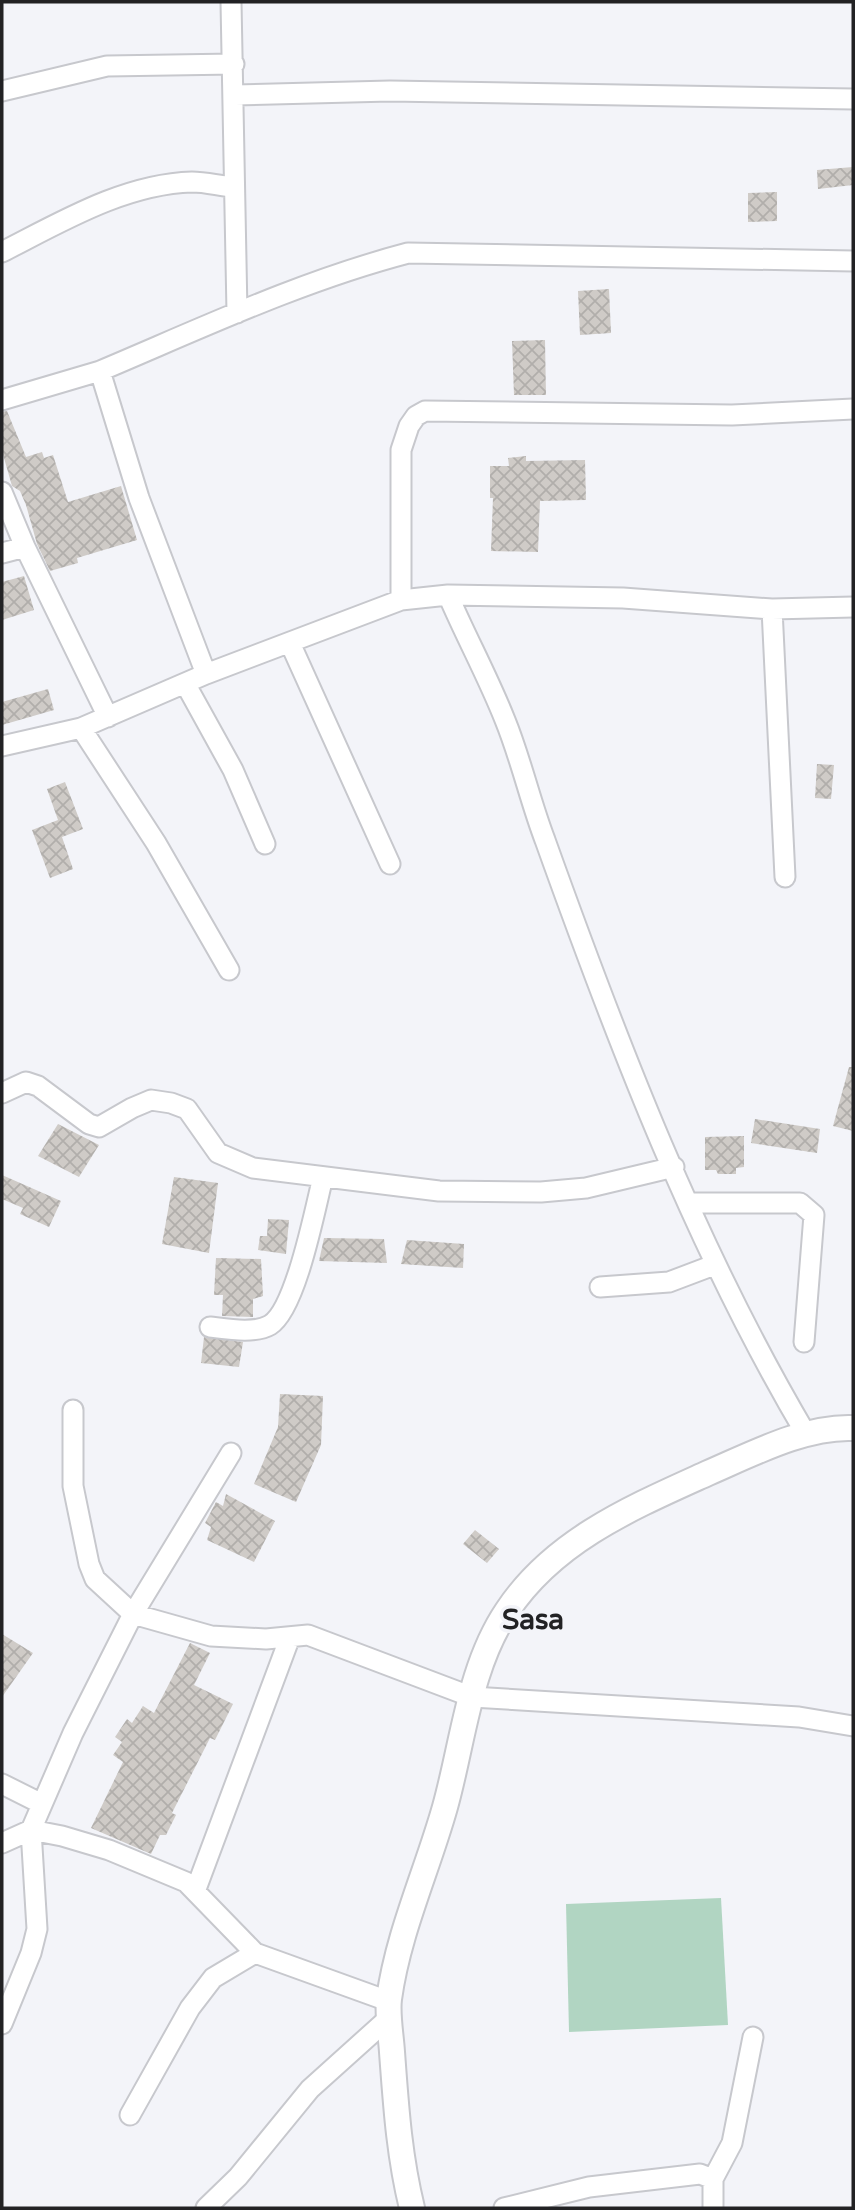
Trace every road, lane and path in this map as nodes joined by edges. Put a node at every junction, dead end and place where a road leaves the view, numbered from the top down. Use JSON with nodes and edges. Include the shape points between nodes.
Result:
{"nodes":[{"id":1,"x":231,"y":2,"type":"edge"},
{"id":2,"x":234,"y":64,"type":"junction"},
{"id":3,"x":2,"y":91,"type":"edge"},
{"id":4,"x":235,"y":95,"type":"junction"},
{"id":5,"x":853,"y":99,"type":"edge"},
{"id":6,"x":234,"y":187,"type":"junction"},
{"id":7,"x":2,"y":252,"type":"edge"},
{"id":8,"x":853,"y":261,"type":"edge"},
{"id":9,"x":237,"y":313,"type":"junction"},
{"id":10,"x":100,"y":370,"type":"junction"},
{"id":11,"x":2,"y":400,"type":"edge"},
{"id":12,"x":853,"y":409,"type":"edge"},
{"id":13,"x":2,"y":492,"type":"edge"},
{"id":14,"x":24,"y":547,"type":"junction"},
{"id":15,"x":2,"y":553,"type":"edge"},
{"id":16,"x":448,"y":595,"type":"junction"},
{"id":17,"x":401,"y":600,"type":"junction"},
{"id":18,"x":853,"y":607,"type":"edge"},
{"id":19,"x":772,"y":609,"type":"junction"},
{"id":20,"x":290,"y":643,"type":"junction"},
{"id":21,"x":206,"y":674,"type":"junction"},
{"id":22,"x":186,"y":685,"type":"junction"},
{"id":23,"x":108,"y":717,"type":"junction"},
{"id":24,"x":81,"y":729,"type":"junction"},
{"id":25,"x":2,"y":746,"type":"edge"},
{"id":26,"x":265,"y":844,"type":"dead end"},
{"id":27,"x":390,"y":864,"type":"dead end"},
{"id":28,"x":785,"y":877,"type":"dead end"},
{"id":29,"x":229,"y":970,"type":"dead end"},
{"id":30,"x":2,"y":1093,"type":"edge"},
{"id":31,"x":674,"y":1167,"type":"junction"},
{"id":32,"x":323,"y":1177,"type":"junction"},
{"id":33,"x":690,"y":1203,"type":"junction"},
{"id":34,"x":714,"y":1265,"type":"junction"},
{"id":35,"x":600,"y":1287,"type":"dead end"},
{"id":36,"x":210,"y":1327,"type":"dead end"},
{"id":37,"x":804,"y":1342,"type":"dead end"},
{"id":38,"x":73,"y":1410,"type":"dead end"},
{"id":39,"x":852,"y":1424,"type":"edge"},
{"id":40,"x":806,"y":1434,"type":"junction"},
{"id":41,"x":230,"y":1453,"type":"dead end"},
{"id":42,"x":133,"y":1614,"type":"junction"},
{"id":43,"x":289,"y":1637,"type":"junction"},
{"id":44,"x":472,"y":1698,"type":"junction"},
{"id":45,"x":853,"y":1726,"type":"edge"},
{"id":46,"x":2,"y":1784,"type":"edge"},
{"id":47,"x":42,"y":1804,"type":"junction"},
{"id":48,"x":31,"y":1830,"type":"junction"},
{"id":49,"x":2,"y":1843,"type":"edge"},
{"id":50,"x":196,"y":1889,"type":"junction"},
{"id":51,"x":255,"y":1953,"type":"junction"},
{"id":52,"x":389,"y":2009,"type":"junction"},
{"id":53,"x":2,"y":2024,"type":"edge"},
{"id":54,"x":753,"y":2037,"type":"dead end"},
{"id":55,"x":130,"y":2115,"type":"dead end"},
{"id":56,"x":713,"y":2179,"type":"junction"},
{"id":57,"x":206,"y":2208,"type":"edge"},
{"id":58,"x":412,"y":2208,"type":"edge"},
{"id":59,"x":505,"y":2208,"type":"edge"},
{"id":60,"x":713,"y":2208,"type":"edge"}],
"edges":[{"from":1,"to":2,"type":"street"},
{"from":2,"to":3,"type":"street","via":[[107,66]]},
{"from":2,"to":4,"type":"street"},
{"from":4,"to":5,"type":"street","via":[[390,91]]},
{"from":4,"to":6,"type":"street"},
{"from":6,"to":7,"type":"street","via":[[193,182],[150,187],[76,214]]},
{"from":6,"to":9,"type":"street"},
{"from":8,"to":9,"type":"street","via":[[408,253],[340,272]]},
{"from":9,"to":10,"type":"street"},
{"from":10,"to":11,"type":"street"},
{"from":10,"to":21,"type":"street","via":[[139,498]]},
{"from":12,"to":17,"type":"street","via":[[732,415],[425,411],[415,416],[401,450]]},
{"from":13,"to":14,"type":"street"},
{"from":14,"to":15,"type":"street"},
{"from":14,"to":23,"type":"street"},
{"from":16,"to":17,"type":"street"},
{"from":16,"to":19,"type":"street","via":[[623,598]]},
{"from":16,"to":31,"type":"street","via":[[506,721],[544,839],[630,1068]]},
{"from":17,"to":20,"type":"street"},
{"from":18,"to":19,"type":"street"},
{"from":19,"to":28,"type":"street"},
{"from":20,"to":21,"type":"street"},
{"from":20,"to":27,"type":"street"},
{"from":21,"to":22,"type":"street"},
{"from":22,"to":23,"type":"street"},
{"from":22,"to":26,"type":"street","via":[[233,770]]},
{"from":23,"to":24,"type":"street"},
{"from":24,"to":25,"type":"street"},
{"from":24,"to":29,"type":"street","via":[[156,843]]},
{"from":30,"to":32,"type":"street","via":[[26,1083],[38,1086],[99,1127],[151,1100],[171,1103],[187,1109],[218,1153],[232,1160],[253,1168]]},
{"from":31,"to":32,"type":"street","via":[[586,1188],[541,1192],[439,1191]]},
{"from":31,"to":33,"type":"street"},
{"from":32,"to":36,"type":"street","via":[[301,1263],[282,1313],[268,1326]]},
{"from":33,"to":34,"type":"street"},
{"from":33,"to":37,"type":"street","via":[[800,1203],[814,1215]]},
{"from":34,"to":35,"type":"street","via":[[669,1282]]},
{"from":34,"to":40,"type":"street"},
{"from":38,"to":42,"type":"street","via":[[73,1486],[89,1564],[95,1579]]},
{"from":39,"to":40,"type":"street"},
{"from":40,"to":44,"type":"street","via":[[602,1523],[557,1556],[506,1612]]},
{"from":41,"to":42,"type":"street"},
{"from":42,"to":43,"type":"street","via":[[211,1636]]},
{"from":42,"to":47,"type":"street"},
{"from":43,"to":44,"type":"street","via":[[308,1635]]},
{"from":43,"to":50,"type":"street"},
{"from":44,"to":45,"type":"street","via":[[799,1717]]},
{"from":44,"to":52,"type":"street"},
{"from":46,"to":47,"type":"street"},
{"from":47,"to":48,"type":"street"},
{"from":48,"to":49,"type":"street"},
{"from":48,"to":50,"type":"street","via":[[108,1850]]},
{"from":48,"to":53,"type":"street","via":[[37,1929]]},
{"from":50,"to":51,"type":"street"},
{"from":51,"to":52,"type":"street"},
{"from":51,"to":55,"type":"street","via":[[213,1978],[190,2008]]},
{"from":52,"to":57,"type":"street","via":[[310,2089],[238,2177]]},
{"from":52,"to":58,"type":"street","via":[[397,2139]]},
{"from":54,"to":56,"type":"street","via":[[733,2143]]},
{"from":56,"to":59,"type":"street","via":[[700,2174],[589,2188]]},
{"from":56,"to":60,"type":"street"}]}
